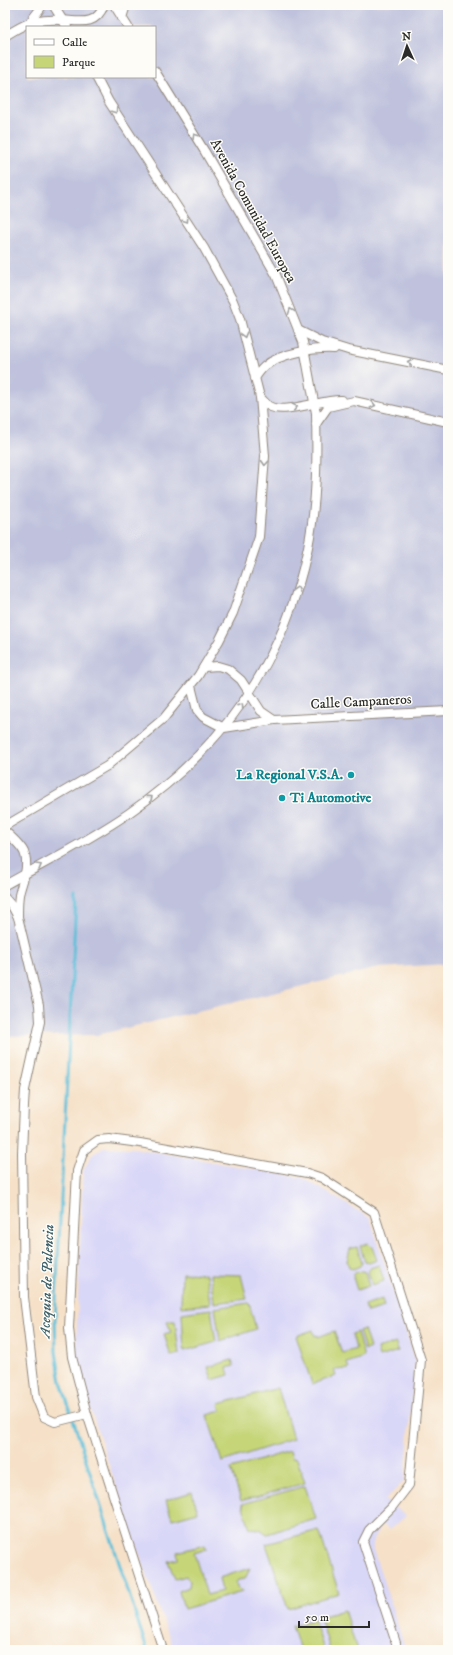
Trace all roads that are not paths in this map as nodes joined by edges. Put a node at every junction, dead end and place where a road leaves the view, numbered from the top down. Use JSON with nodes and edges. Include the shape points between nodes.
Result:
{"nodes":[{"id":1,"x":43,"y":5,"type":"edge"},
{"id":2,"x":53,"y":5,"type":"edge"},
{"id":3,"x":104,"y":5,"type":"edge"},
{"id":4,"x":114,"y":5,"type":"edge"},
{"id":5,"x":126,"y":5,"type":"edge"},
{"id":6,"x":122,"y":18,"type":"junction"},
{"id":7,"x":29,"y":23,"type":"junction"},
{"id":8,"x":65,"y":24,"type":"edge"},
{"id":9,"x":127,"y":26,"type":"edge"},
{"id":10,"x":5,"y":36,"type":"edge"},
{"id":11,"x":156,"y":73,"type":"edge"},
{"id":12,"x":97,"y":78,"type":"edge"},
{"id":13,"x":298,"y":330,"type":"junction"},
{"id":14,"x":348,"y":350,"type":"junction"},
{"id":15,"x":305,"y":351,"type":"junction"},
{"id":16,"x":448,"y":370,"type":"edge"},
{"id":17,"x":255,"y":378,"type":"junction"},
{"id":18,"x":260,"y":397,"type":"junction"},
{"id":19,"x":354,"y":401,"type":"junction"},
{"id":20,"x":314,"y":403,"type":"junction"},
{"id":21,"x":448,"y":422,"type":"edge"},
{"id":22,"x":316,"y":424,"type":"junction"},
{"id":23,"x":204,"y":667,"type":"junction"},
{"id":24,"x":191,"y":686,"type":"junction"},
{"id":25,"x":250,"y":693,"type":"junction"},
{"id":26,"x":448,"y":711,"type":"edge"},
{"id":27,"x":274,"y":720,"type":"junction"},
{"id":28,"x":224,"y":728,"type":"junction"},
{"id":29,"x":5,"y":826,"type":"edge"},
{"id":30,"x":5,"y":831,"type":"edge"},
{"id":31,"x":25,"y":873,"type":"junction"},
{"id":32,"x":5,"y":885,"type":"edge"},
{"id":33,"x":5,"y":898,"type":"edge"},
{"id":34,"x":18,"y":918,"type":"junction"},
{"id":35,"x":83,"y":1415,"type":"junction"},
{"id":36,"x":396,"y":1643,"type":"dead end"},
{"id":37,"x":163,"y":1650,"type":"edge"}],
"edges":[{"from":1,"to":7,"type":"street"},
{"from":2,"to":8,"type":"street"},
{"from":3,"to":8,"type":"street","via":[[94,19]]},
{"from":4,"to":6,"type":"street"},
{"from":5,"to":6,"type":"street"},
{"from":6,"to":9,"type":"street"},
{"from":7,"to":8,"type":"street","via":[[50,20]]},
{"from":7,"to":10,"type":"street"},
{"from":13,"to":11,"type":"street","name":"Avenida Comunidad Europea","one_way":true,"via":[[276,275]]},
{"from":12,"to":17,"type":"street","one_way":true,"via":[[109,102],[204,248],[233,301]]},
{"from":13,"to":14,"type":"street","via":[[322,342]]},
{"from":13,"to":15,"type":"street","name":"Avenida Comunidad Europea"},
{"from":14,"to":15,"type":"street","via":[[321,348]]},
{"from":16,"to":14,"type":"street","one_way":true},
{"from":15,"to":17,"type":"street","via":[[266,365]]},
{"from":15,"to":20,"type":"street","name":"Avenida Comunidad Europea"},
{"from":17,"to":18,"type":"street"},
{"from":18,"to":20,"type":"street","one_way":true,"via":[[268,406],[278,409]]},
{"from":18,"to":23,"type":"street","one_way":true,"via":[[265,456],[259,537],[232,613]]},
{"from":19,"to":20,"type":"street","via":[[332,400]]},
{"from":19,"to":21,"type":"street","one_way":true},
{"from":19,"to":22,"type":"street","via":[[328,407]]},
{"from":20,"to":22,"type":"street","name":"Avenida Comunidad Europea"},
{"from":25,"to":22,"type":"street","name":"Avenida Comunidad Europea","one_way":true,"via":[[286,625],[308,547],[317,472]]},
{"from":23,"to":24,"type":"street"},
{"from":23,"to":25,"type":"street","via":[[218,666],[228,669],[241,680]]},
{"from":24,"to":28,"type":"street","via":[[197,710],[203,717]]},
{"from":24,"to":29,"type":"street","via":[[164,718],[107,766]]},
{"from":25,"to":27,"type":"street","via":[[261,711]]},
{"from":28,"to":25,"type":"street","name":"Avenida Comunidad Europea","one_way":true},
{"from":26,"to":27,"type":"street","name":"Calle Campaneros"},
{"from":27,"to":28,"type":"street","name":"Calle Campaneros"},
{"from":31,"to":28,"type":"street","name":"Avenida Comunidad Europea","one_way":true,"via":[[102,830],[146,801],[182,772]]},
{"from":30,"to":31,"type":"street","via":[[24,852]]},
{"from":31,"to":32,"type":"street","name":"Avenida Comunidad Europea"},
{"from":31,"to":34,"type":"street","via":[[19,896]]},
{"from":33,"to":34,"type":"street"},
{"from":34,"to":35,"type":"street","via":[[39,1005],[40,1022],[26,1090],[22,1153],[24,1297],[36,1397],[44,1417],[55,1422]]},
{"from":35,"to":36,"type":"street","via":[[69,1328],[77,1171],[84,1150],[98,1140],[140,1143],[307,1173],[322,1178],[374,1212],[421,1360],[409,1485],[369,1530],[363,1542]]},
{"from":35,"to":37,"type":"street"}]}
